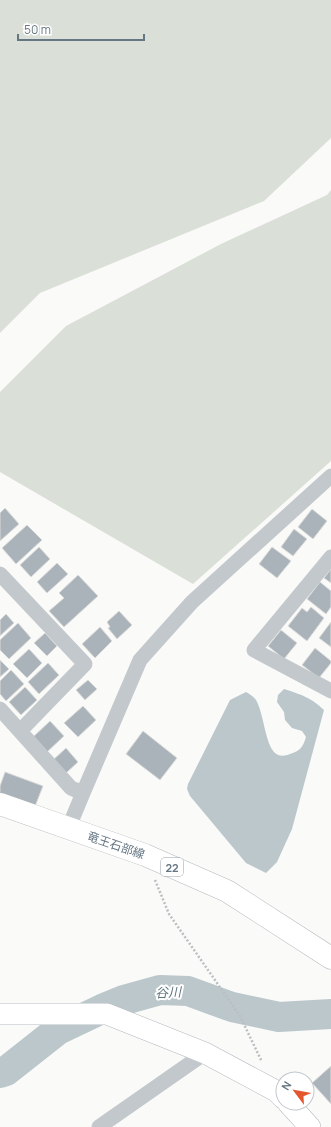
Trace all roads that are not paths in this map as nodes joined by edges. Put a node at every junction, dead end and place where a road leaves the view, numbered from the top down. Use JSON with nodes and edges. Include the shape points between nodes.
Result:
{"nodes":[{"id":1,"x":331,"y":476,"type":"edge"},
{"id":2,"x":331,"y":557,"type":"edge"},
{"id":3,"x":0,"y":574,"type":"edge"},
{"id":4,"x":331,"y":691,"type":"edge"},
{"id":5,"x":0,"y":709,"type":"edge"},
{"id":6,"x":20,"y":731,"type":"junction"},
{"id":7,"x":83,"y":793,"type":"junction"},
{"id":8,"x":0,"y":804,"type":"edge"},
{"id":9,"x":68,"y":829,"type":"junction"},
{"id":10,"x":331,"y":958,"type":"edge"},
{"id":11,"x":0,"y":1014,"type":"edge"},
{"id":12,"x":205,"y":1053,"type":"junction"},
{"id":13,"x":275,"y":1090,"type":"edge"},
{"id":14,"x":295,"y":1111,"type":"edge"},
{"id":15,"x":99,"y":1127,"type":"edge"},
{"id":16,"x":310,"y":1127,"type":"edge"}],
"edges":[{"from":1,"to":7,"type":"street","via":[[192,602],[140,660]]},
{"from":2,"to":4,"type":"street","via":[[254,650]]},
{"from":3,"to":6,"type":"street","via":[[84,664]]},
{"from":5,"to":6,"type":"street"},
{"from":6,"to":7,"type":"street","via":[[71,788]]},
{"from":7,"to":9,"type":"street"},
{"from":8,"to":9,"type":"main road","name":"竜王石部線","number":"22"},
{"from":9,"to":10,"type":"main road","name":"竜王石部線","number":"22","via":[[145,855],[227,891]]},
{"from":11,"to":12,"type":"street","via":[[107,1014]]},
{"from":12,"to":13,"type":"street"},
{"from":12,"to":15,"type":"street"},
{"from":14,"to":16,"type":"street"}]}
